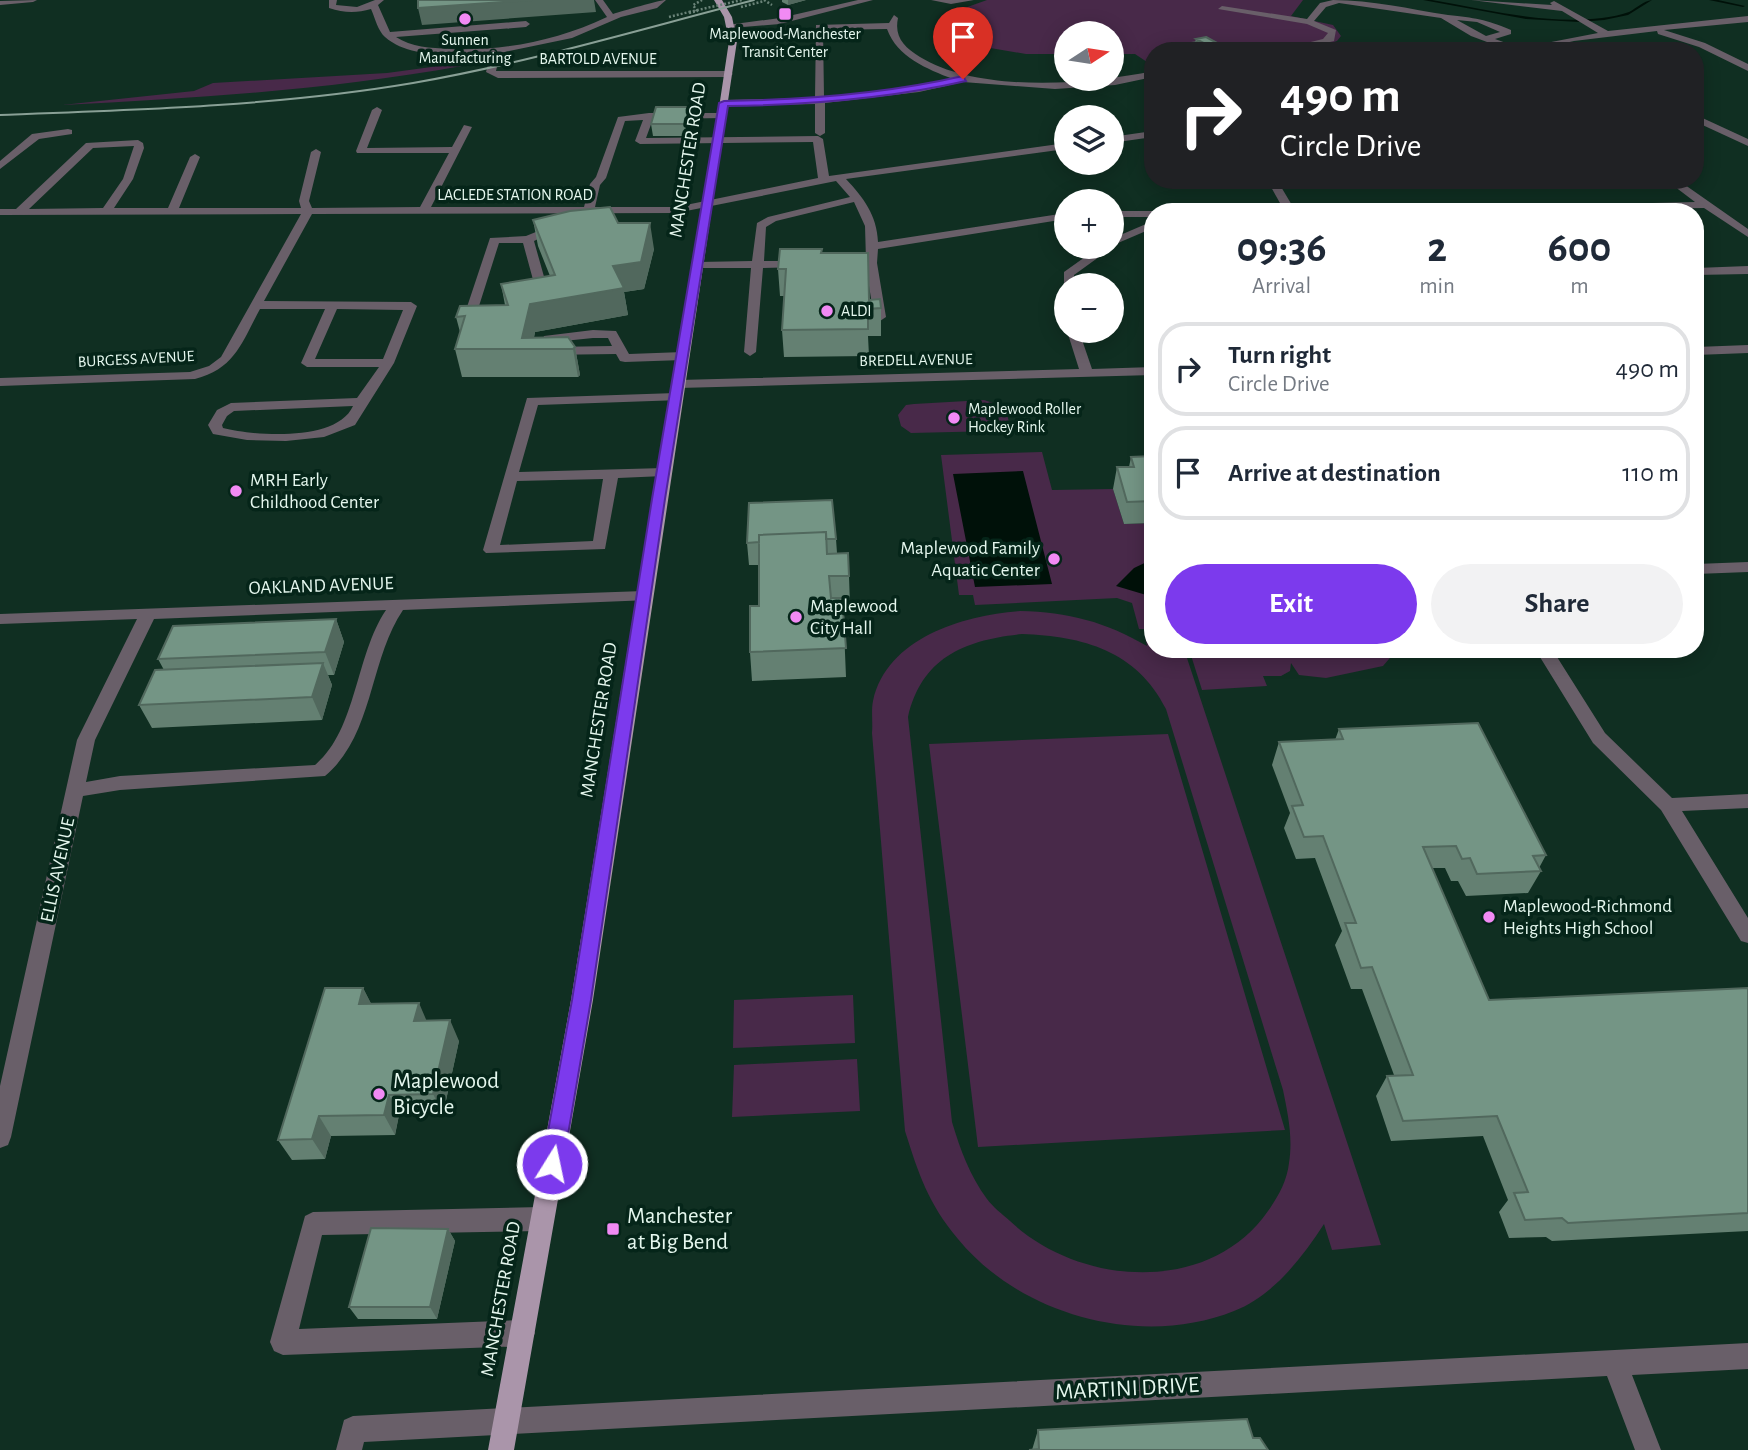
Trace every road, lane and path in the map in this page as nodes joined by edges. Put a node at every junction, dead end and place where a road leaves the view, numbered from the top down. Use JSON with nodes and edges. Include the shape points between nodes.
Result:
{"nodes":[{"id":1,"x":33,"y":0,"type":"edge"},
{"id":2,"x":333,"y":0,"type":"edge"},
{"id":3,"x":599,"y":0,"type":"edge"},
{"id":4,"x":662,"y":0,"type":"edge"},
{"id":5,"x":703,"y":0,"type":"edge"},
{"id":6,"x":718,"y":0,"type":"edge"},
{"id":7,"x":742,"y":0,"type":"edge"},
{"id":8,"x":869,"y":0,"type":"edge"},
{"id":9,"x":935,"y":0,"type":"edge"},
{"id":10,"x":970,"y":0,"type":"edge"},
{"id":11,"x":1475,"y":0,"type":"edge"},
{"id":12,"x":1548,"y":0,"type":"edge"},
{"id":13,"x":762,"y":1,"type":"edge"},
{"id":14,"x":0,"y":3,"type":"edge"},
{"id":15,"x":377,"y":3,"type":"edge"},
{"id":16,"x":741,"y":7,"type":"dead end"},
{"id":17,"x":1222,"y":9,"type":"dead end"},
{"id":18,"x":1564,"y":9,"type":"junction"},
{"id":19,"x":689,"y":12,"type":"dead end"},
{"id":20,"x":1444,"y":16,"type":"junction"},
{"id":21,"x":611,"y":17,"type":"junction"},
{"id":22,"x":675,"y":17,"type":"dead end"},
{"id":23,"x":1748,"y":19,"type":"edge"},
{"id":24,"x":1309,"y":22,"type":"junction"},
{"id":25,"x":526,"y":24,"type":"dead end"},
{"id":26,"x":730,"y":25,"type":"junction"},
{"id":27,"x":1654,"y":30,"type":"junction"},
{"id":28,"x":387,"y":34,"type":"junction"},
{"id":29,"x":1608,"y":35,"type":"junction"},
{"id":30,"x":1487,"y":38,"type":"junction"},
{"id":31,"x":1579,"y":39,"type":"junction"},
{"id":32,"x":1321,"y":42,"type":"edge"},
{"id":33,"x":1497,"y":42,"type":"edge"},
{"id":34,"x":1564,"y":42,"type":"edge"},
{"id":35,"x":1584,"y":42,"type":"edge"},
{"id":36,"x":1692,"y":42,"type":"edge"},
{"id":37,"x":1704,"y":46,"type":"edge"},
{"id":38,"x":496,"y":51,"type":"junction"},
{"id":39,"x":1748,"y":68,"type":"edge"},
{"id":40,"x":728,"y":74,"type":"junction"},
{"id":41,"x":1144,"y":77,"type":"edge"},
{"id":42,"x":963,"y":79,"type":"junction"},
{"id":43,"x":820,"y":101,"type":"junction"},
{"id":44,"x":724,"y":103,"type":"junction"},
{"id":45,"x":377,"y":110,"type":"dead end"},
{"id":46,"x":649,"y":116,"type":"junction"},
{"id":47,"x":722,"y":116,"type":"junction"},
{"id":48,"x":1704,"y":122,"type":"edge"},
{"id":49,"x":467,"y":127,"type":"dead end"},
{"id":50,"x":68,"y":132,"type":"dead end"},
{"id":51,"x":820,"y":133,"type":"dead end"},
{"id":52,"x":1144,"y":135,"type":"edge"},
{"id":53,"x":1124,"y":138,"type":"edge"},
{"id":54,"x":719,"y":141,"type":"junction"},
{"id":55,"x":1748,"y":143,"type":"edge"},
{"id":56,"x":1054,"y":148,"type":"edge"},
{"id":57,"x":455,"y":150,"type":"junction"},
{"id":58,"x":317,"y":152,"type":"dead end"},
{"id":59,"x":195,"y":157,"type":"dead end"},
{"id":60,"x":0,"y":166,"type":"edge"},
{"id":61,"x":838,"y":177,"type":"junction"},
{"id":62,"x":824,"y":181,"type":"junction"},
{"id":63,"x":1684,"y":189,"type":"edge"},
{"id":64,"x":858,"y":198,"type":"junction"},
{"id":65,"x":1703,"y":203,"type":"edge"},
{"id":66,"x":708,"y":205,"type":"junction"},
{"id":67,"x":1706,"y":205,"type":"edge"},
{"id":68,"x":424,"y":211,"type":"junction"},
{"id":69,"x":583,"y":211,"type":"junction"},
{"id":70,"x":0,"y":212,"type":"edge"},
{"id":71,"x":19,"y":212,"type":"junction"},
{"id":72,"x":106,"y":212,"type":"junction"},
{"id":73,"x":172,"y":212,"type":"junction"},
{"id":74,"x":308,"y":212,"type":"junction"},
{"id":75,"x":1124,"y":214,"type":"edge"},
{"id":76,"x":1144,"y":214,"type":"edge"},
{"id":77,"x":1054,"y":218,"type":"edge"},
{"id":78,"x":1144,"y":228,"type":"edge"},
{"id":79,"x":1748,"y":234,"type":"edge"},
{"id":80,"x":1124,"y":237,"type":"edge"},
{"id":81,"x":528,"y":239,"type":"junction"},
{"id":82,"x":874,"y":246,"type":"junction"},
{"id":83,"x":1089,"y":259,"type":"edge"},
{"id":84,"x":871,"y":263,"type":"junction"},
{"id":85,"x":757,"y":264,"type":"junction"},
{"id":86,"x":812,"y":264,"type":"edge"},
{"id":87,"x":836,"y":264,"type":"edge"},
{"id":88,"x":698,"y":265,"type":"junction"},
{"id":89,"x":1748,"y":270,"type":"edge"},
{"id":90,"x":1704,"y":272,"type":"edge"},
{"id":91,"x":1069,"y":273,"type":"edge"},
{"id":92,"x":533,"y":300,"type":"edge"},
{"id":93,"x":333,"y":304,"type":"junction"},
{"id":94,"x":256,"y":305,"type":"junction"},
{"id":95,"x":508,"y":306,"type":"edge"},
{"id":96,"x":880,"y":317,"type":"edge"},
{"id":97,"x":1077,"y":343,"type":"edge"},
{"id":98,"x":1748,"y":349,"type":"edge"},
{"id":99,"x":621,"y":350,"type":"junction"},
{"id":100,"x":1704,"y":351,"type":"edge"},
{"id":101,"x":750,"y":352,"type":"dead end"},
{"id":102,"x":683,"y":356,"type":"junction"},
{"id":103,"x":388,"y":363,"type":"junction"},
{"id":104,"x":1144,"y":371,"type":"edge"},
{"id":105,"x":1087,"y":374,"type":"junction"},
{"id":106,"x":0,"y":382,"type":"edge"},
{"id":107,"x":677,"y":390,"type":"junction"},
{"id":108,"x":361,"y":402,"type":"junction"},
{"id":109,"x":664,"y":472,"type":"junction"},
{"id":110,"x":611,"y":474,"type":"junction"},
{"id":111,"x":511,"y":477,"type":"junction"},
{"id":112,"x":1748,"y":567,"type":"edge"},
{"id":113,"x":1704,"y":569,"type":"edge"},
{"id":114,"x":644,"y":596,"type":"junction"},
{"id":115,"x":398,"y":605,"type":"junction"},
{"id":116,"x":148,"y":614,"type":"junction"},
{"id":117,"x":0,"y":619,"type":"edge"},
{"id":118,"x":1549,"y":658,"type":"edge"},
{"id":119,"x":75,"y":792,"type":"junction"},
{"id":120,"x":1748,"y":801,"type":"edge"},
{"id":121,"x":1668,"y":805,"type":"junction"},
{"id":122,"x":1748,"y":935,"type":"edge"},
{"id":123,"x":0,"y":1137,"type":"edge"},
{"id":124,"x":542,"y":1219,"type":"junction"},
{"id":125,"x":522,"y":1333,"type":"junction"},
{"id":126,"x":1748,"y":1356,"type":"edge"},
{"id":127,"x":1615,"y":1363,"type":"junction"},
{"id":128,"x":506,"y":1423,"type":"junction"},
{"id":129,"x":349,"y":1450,"type":"edge"},
{"id":130,"x":501,"y":1450,"type":"edge"},
{"id":131,"x":1648,"y":1450,"type":"edge"}],
"edges":[{"from":1,"to":14,"type":"street"},
{"from":2,"to":15,"type":"street","via":[[332,6],[340,9]]},
{"from":3,"to":21,"type":"street"},
{"from":4,"to":21,"type":"street","name":"BARTOLD AVENUE","via":[[654,7]]},
{"from":5,"to":22,"type":"path","via":[[693,5],[697,11]]},
{"from":6,"to":26,"type":"main road","name":"MANCHESTER ROAD"},
{"from":7,"to":19,"type":"path","bridge":true},
{"from":8,"to":26,"type":"street","via":[[780,21]]},
{"from":9,"to":10,"type":"street"},
{"from":11,"to":18,"type":"street"},
{"from":12,"to":18,"type":"street"},
{"from":13,"to":16,"type":"path"},
{"from":15,"to":28,"type":"street"},
{"from":17,"to":24,"type":"street"},
{"from":18,"to":29,"type":"street"},
{"from":20,"to":24,"type":"street","via":[[1339,1],[1322,5]]},
{"from":20,"to":30,"type":"street"},
{"from":20,"to":30,"type":"street","via":[[1479,20],[1508,32]]},
{"from":21,"to":38,"type":"street","name":"BARTOLD AVENUE","via":[[557,38]]},
{"from":23,"to":27,"type":"street"},
{"from":24,"to":32,"type":"street","via":[[1329,28],[1334,35]]},
{"from":25,"to":28,"type":"street"},
{"from":26,"to":40,"type":"main road","name":"MANCHESTER ROAD","via":[[733,41]]},
{"from":27,"to":29,"type":"street"},
{"from":27,"to":36,"type":"street"},
{"from":28,"to":38,"type":"street","name":"BARTOLD AVENUE","via":[[424,49]]},
{"from":29,"to":31,"type":"street"},
{"from":30,"to":33,"type":"street"},
{"from":31,"to":34,"type":"street"},
{"from":31,"to":35,"type":"street"},
{"from":37,"to":39,"type":"street"},
{"from":38,"to":40,"type":"street","name":"BARTOLD AVENUE","via":[[491,72],[498,75]]},
{"from":40,"to":44,"type":"main road","name":"MANCHESTER ROAD"},
{"from":41,"to":42,"type":"street","via":[[1055,86]]},
{"from":42,"to":43,"type":"street"},
{"from":42,"to":43,"type":"street","via":[[898,45],[891,35],[892,22],[819,27]]},
{"from":43,"to":44,"type":"street"},
{"from":43,"to":51,"type":"street"},
{"from":44,"to":47,"type":"main road","name":"MANCHESTER ROAD"},
{"from":45,"to":57,"type":"street","via":[[361,151]]},
{"from":46,"to":47,"type":"street"},
{"from":46,"to":54,"type":"street","via":[[640,141]]},
{"from":46,"to":69,"type":"street","via":[[621,119],[601,178]]},
{"from":47,"to":54,"type":"main road","name":"MANCHESTER ROAD"},
{"from":48,"to":55,"type":"street"},
{"from":49,"to":57,"type":"street"},
{"from":50,"to":60,"type":"street","via":[[36,136]]},
{"from":52,"to":53,"type":"street"},
{"from":54,"to":62,"type":"street","via":[[818,139]]},
{"from":54,"to":66,"type":"main road","name":"MANCHESTER ROAD"},
{"from":56,"to":61,"type":"street","name":"LACLEDE STATION ROAD"},
{"from":57,"to":68,"type":"street"},
{"from":58,"to":74,"type":"street","via":[[304,201]]},
{"from":59,"to":73,"type":"street"},
{"from":61,"to":62,"type":"street","name":"LACLEDE STATION ROAD"},
{"from":61,"to":64,"type":"street"},
{"from":62,"to":66,"type":"street","name":"LACLEDE STATION ROAD"},
{"from":63,"to":65,"type":"street"},
{"from":64,"to":82,"type":"street","via":[[867,211]]},
{"from":64,"to":85,"type":"street","via":[[764,222]]},
{"from":66,"to":69,"type":"street","name":"LACLEDE STATION ROAD"},
{"from":66,"to":88,"type":"main road","name":"MANCHESTER ROAD"},
{"from":67,"to":79,"type":"street"},
{"from":68,"to":69,"type":"street","name":"LACLEDE STATION ROAD"},
{"from":68,"to":74,"type":"street","name":"LACLEDE STATION ROAD"},
{"from":69,"to":81,"type":"street","via":[[570,222]]},
{"from":70,"to":71,"type":"street","name":"LACLEDE STATION ROAD"},
{"from":71,"to":72,"type":"street","name":"LACLEDE STATION ROAD"},
{"from":71,"to":72,"type":"street","via":[[90,145],[138,143],[128,178]]},
{"from":72,"to":73,"type":"street","name":"LACLEDE STATION ROAD"},
{"from":73,"to":74,"type":"street","name":"LACLEDE STATION ROAD"},
{"from":74,"to":94,"type":"street","name":"BURGESS AVENUE"},
{"from":75,"to":76,"type":"street"},
{"from":77,"to":82,"type":"street"},
{"from":78,"to":80,"type":"street"},
{"from":81,"to":92,"type":"street","via":[[546,298]]},
{"from":81,"to":95,"type":"street","via":[[494,240],[472,310]]},
{"from":82,"to":84,"type":"street"},
{"from":83,"to":91,"type":"street"},
{"from":84,"to":87,"type":"street"},
{"from":84,"to":96,"type":"street"},
{"from":85,"to":86,"type":"street"},
{"from":85,"to":88,"type":"street"},
{"from":85,"to":101,"type":"street"},
{"from":88,"to":102,"type":"main road","name":"MANCHESTER ROAD"},
{"from":89,"to":90,"type":"street"},
{"from":93,"to":94,"type":"street"},
{"from":93,"to":103,"type":"street","via":[[411,306]]},
{"from":93,"to":103,"type":"street","via":[[307,363]]},
{"from":94,"to":106,"type":"street","name":"BURGESS AVENUE","via":[[226,359],[207,373]]},
{"from":97,"to":105,"type":"street"},
{"from":98,"to":100,"type":"street"},
{"from":99,"to":99,"type":"street","via":[[612,334],[593,334],[548,339],[545,351]]},
{"from":99,"to":102,"type":"street","via":[[625,358]]},
{"from":102,"to":107,"type":"main road","name":"MANCHESTER ROAD"},
{"from":103,"to":108,"type":"street"},
{"from":104,"to":105,"type":"street","name":"BREDELL AVENUE"},
{"from":105,"to":107,"type":"street","name":"BREDELL AVENUE"},
{"from":107,"to":109,"type":"main road","name":"MANCHESTER ROAD"},
{"from":107,"to":111,"type":"street","name":"BREDELL AVENUE","via":[[532,401]]},
{"from":108,"to":108,"type":"street","via":[[243,405],[222,412],[215,425],[229,435],[313,435],[338,431],[353,421]]},
{"from":109,"to":110,"type":"street"},
{"from":109,"to":114,"type":"main road","name":"MANCHESTER ROAD"},
{"from":110,"to":111,"type":"street"},
{"from":110,"to":111,"type":"street","via":[[600,546],[491,550]]},
{"from":112,"to":113,"type":"street"},
{"from":114,"to":115,"type":"street","name":"OAKLAND AVENUE"},
{"from":114,"to":124,"type":"main road","name":"MANCHESTER ROAD","via":[[582,1000]]},
{"from":115,"to":116,"type":"street","name":"OAKLAND AVENUE"},
{"from":115,"to":119,"type":"street","via":[[381,633],[350,727],[330,766],[319,771],[120,783]]},
{"from":116,"to":117,"type":"street","name":"OAKLAND AVENUE"},
{"from":116,"to":119,"type":"street","name":"ELLIS AVENUE","via":[[86,740]]},
{"from":118,"to":121,"type":"street","via":[[1599,738]]},
{"from":119,"to":123,"type":"street","name":"ELLIS AVENUE"},
{"from":120,"to":121,"type":"street"},
{"from":121,"to":122,"type":"street"},
{"from":124,"to":125,"type":"main road","name":"MANCHESTER ROAD"},
{"from":124,"to":125,"type":"street","via":[[313,1224],[283,1342]]},
{"from":125,"to":128,"type":"main road","name":"MANCHESTER ROAD"},
{"from":126,"to":127,"type":"street","name":"MARTINI DRIVE"},
{"from":127,"to":128,"type":"street","name":"MARTINI DRIVE"},
{"from":127,"to":131,"type":"street"},
{"from":128,"to":129,"type":"street","name":"MARTINI DRIVE","via":[[354,1429]]},
{"from":128,"to":130,"type":"main road","name":"MANCHESTER ROAD"}]}
